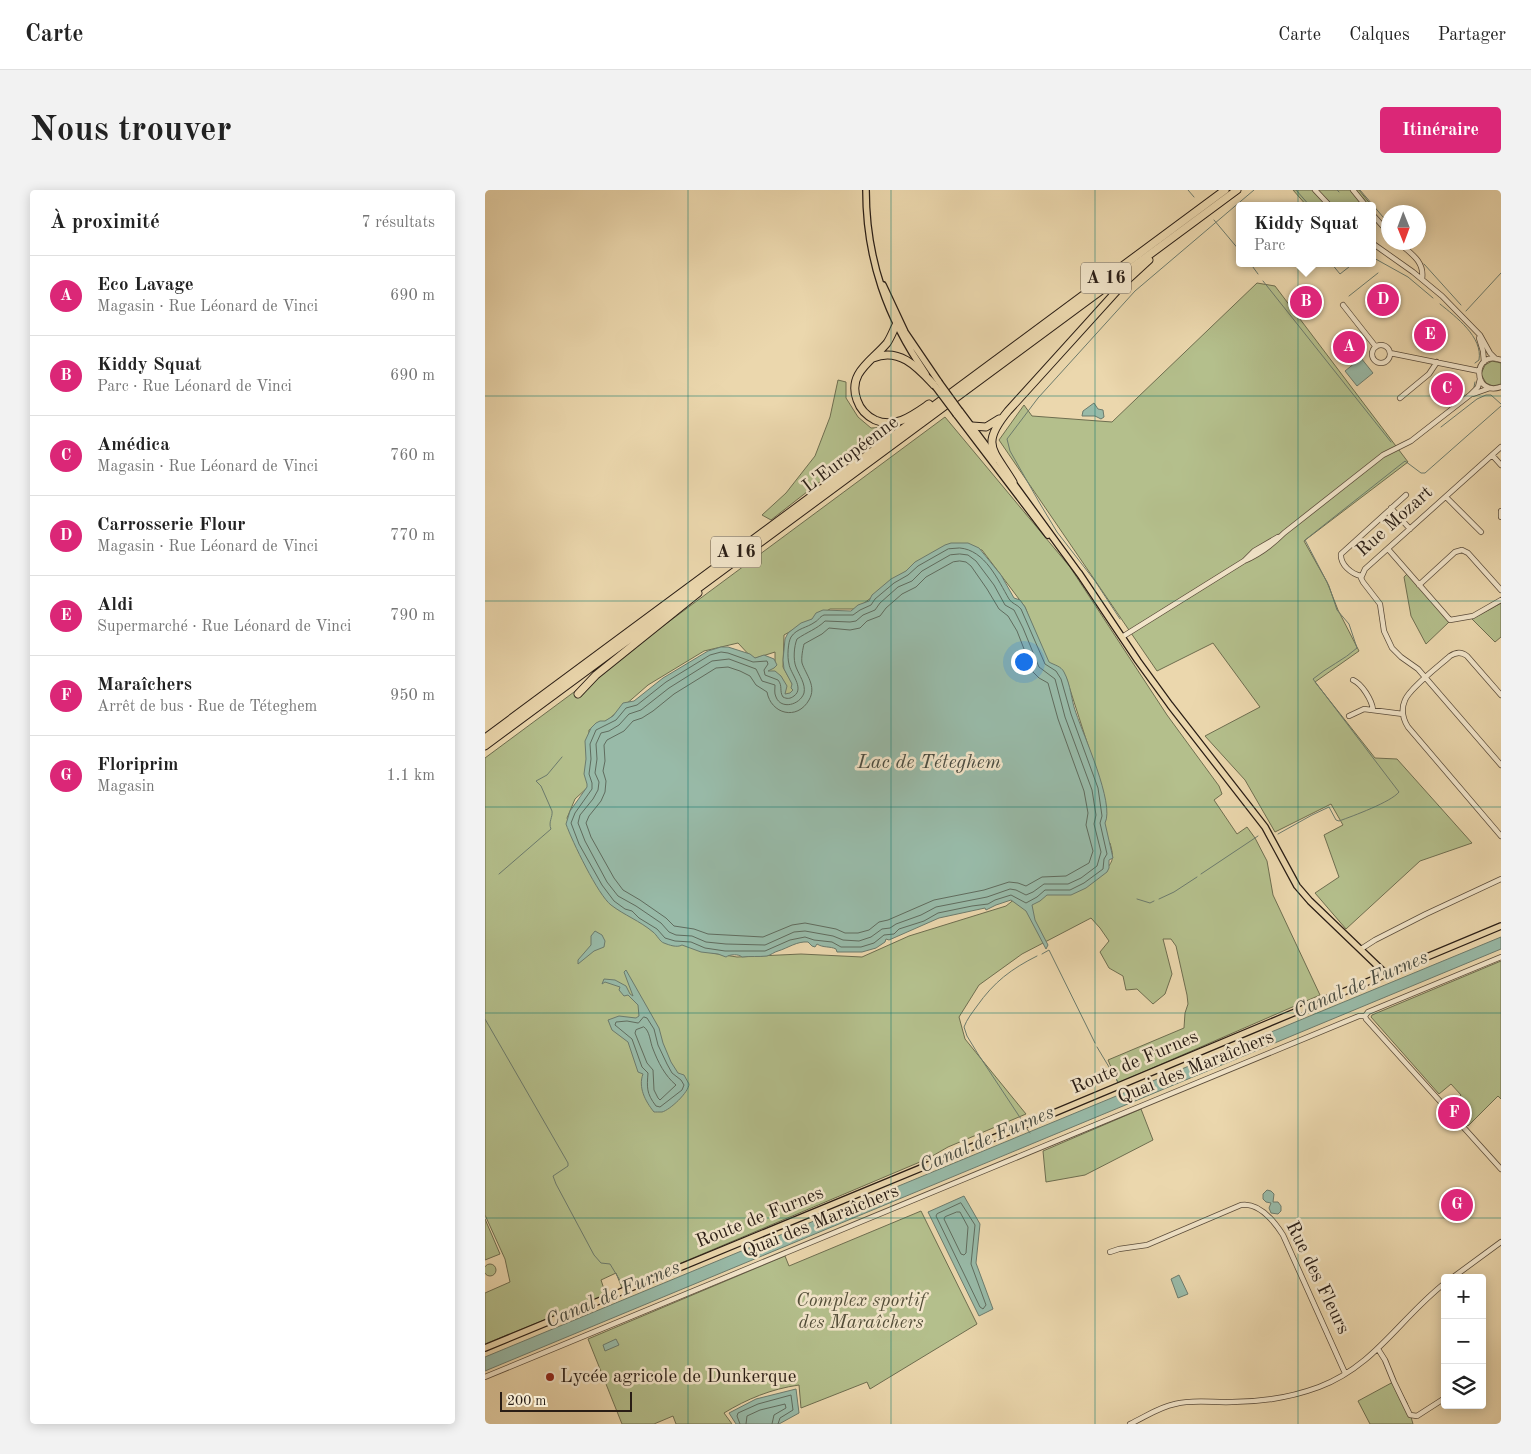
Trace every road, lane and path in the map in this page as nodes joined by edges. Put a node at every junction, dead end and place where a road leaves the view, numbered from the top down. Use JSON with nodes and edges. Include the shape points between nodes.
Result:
{"nodes":[{"id":1,"x":866,"y":190,"type":"edge"},
{"id":2,"x":1225,"y":190,"type":"edge"},
{"id":3,"x":1237,"y":190,"type":"edge"},
{"id":4,"x":1315,"y":190,"type":"edge"},
{"id":5,"x":1353,"y":190,"type":"edge"},
{"id":6,"x":1326,"y":202,"type":"edge"},
{"id":7,"x":1363,"y":202,"type":"edge"},
{"id":8,"x":1188,"y":226,"type":"junction"},
{"id":9,"x":1376,"y":246,"type":"edge"},
{"id":10,"x":872,"y":249,"type":"junction"},
{"id":11,"x":1407,"y":250,"type":"edge"},
{"id":12,"x":1422,"y":279,"type":"junction"},
{"id":13,"x":1343,"y":305,"type":"dead end"},
{"id":14,"x":897,"y":317,"type":"junction"},
{"id":15,"x":896,"y":325,"type":"junction"},
{"id":16,"x":1475,"y":330,"type":"junction"},
{"id":17,"x":1376,"y":347,"type":"junction"},
{"id":18,"x":1390,"y":353,"type":"junction"},
{"id":19,"x":1495,"y":358,"type":"junction"},
{"id":20,"x":1501,"y":360,"type":"edge"},
{"id":21,"x":867,"y":362,"type":"junction"},
{"id":22,"x":1437,"y":362,"type":"junction"},
{"id":23,"x":1484,"y":362,"type":"junction"},
{"id":24,"x":988,"y":366,"type":"junction"},
{"id":25,"x":1479,"y":371,"type":"junction"},
{"id":26,"x":1480,"y":378,"type":"junction"},
{"id":27,"x":937,"y":384,"type":"junction"},
{"id":28,"x":1501,"y":387,"type":"edge"},
{"id":29,"x":1492,"y":388,"type":"junction"},
{"id":30,"x":1470,"y":395,"type":"junction"},
{"id":31,"x":1400,"y":398,"type":"dead end"},
{"id":32,"x":1009,"y":411,"type":"junction"},
{"id":33,"x":958,"y":413,"type":"junction"},
{"id":34,"x":961,"y":421,"type":"junction"},
{"id":35,"x":972,"y":426,"type":"junction"},
{"id":36,"x":1501,"y":447,"type":"edge"},
{"id":37,"x":1492,"y":455,"type":"junction"},
{"id":38,"x":1501,"y":465,"type":"edge"},
{"id":39,"x":1013,"y":482,"type":"junction"},
{"id":40,"x":1406,"y":494,"type":"dead end"},
{"id":41,"x":1446,"y":496,"type":"junction"},
{"id":42,"x":1391,"y":508,"type":"junction"},
{"id":43,"x":1501,"y":511,"type":"edge"},
{"id":44,"x":1501,"y":516,"type":"edge"},
{"id":45,"x":1410,"y":529,"type":"junction"},
{"id":46,"x":1481,"y":532,"type":"dead end"},
{"id":47,"x":758,"y":544,"type":"junction"},
{"id":48,"x":1388,"y":549,"type":"junction"},
{"id":49,"x":1072,"y":563,"type":"junction"},
{"id":50,"x":1361,"y":576,"type":"junction"},
{"id":51,"x":1419,"y":584,"type":"junction"},
{"id":52,"x":1501,"y":590,"type":"edge"},
{"id":53,"x":1501,"y":600,"type":"edge"},
{"id":54,"x":1124,"y":636,"type":"junction"},
{"id":55,"x":1427,"y":677,"type":"junction"},
{"id":56,"x":1353,"y":680,"type":"dead end"},
{"id":57,"x":579,"y":694,"type":"dead end"},
{"id":58,"x":1501,"y":695,"type":"edge"},
{"id":59,"x":1373,"y":710,"type":"junction"},
{"id":60,"x":1403,"y":714,"type":"junction"},
{"id":61,"x":1349,"y":716,"type":"dead end"},
{"id":62,"x":485,"y":738,"type":"edge"},
{"id":63,"x":485,"y":746,"type":"edge"},
{"id":64,"x":1501,"y":765,"type":"edge"},
{"id":65,"x":1501,"y":836,"type":"edge"},
{"id":66,"x":1501,"y":879,"type":"edge"},
{"id":67,"x":1501,"y":926,"type":"edge"},
{"id":68,"x":1361,"y":949,"type":"junction"},
{"id":69,"x":1501,"y":957,"type":"edge"},
{"id":70,"x":1386,"y":974,"type":"junction"},
{"id":71,"x":1365,"y":1016,"type":"junction"},
{"id":72,"x":1501,"y":1170,"type":"edge"},
{"id":73,"x":1501,"y":1242,"type":"edge"},
{"id":74,"x":1110,"y":1252,"type":"dead end"},
{"id":75,"x":1457,"y":1274,"type":"edge"},
{"id":76,"x":1441,"y":1286,"type":"edge"},
{"id":77,"x":485,"y":1349,"type":"edge"},
{"id":78,"x":1378,"y":1349,"type":"junction"},
{"id":79,"x":1345,"y":1373,"type":"junction"},
{"id":80,"x":485,"y":1377,"type":"edge"},
{"id":81,"x":1441,"y":1401,"type":"edge"},
{"id":82,"x":1130,"y":1424,"type":"edge"}],
"edges":[{"from":1,"to":10,"type":"main road"},
{"from":2,"to":24,"type":"highway","name":"L'Européenne","number":"A 16"},
{"from":3,"to":8,"type":"highway","name":"L'Européenne","number":"A 16"},
{"from":4,"to":6,"type":"street"},
{"from":5,"to":7,"type":"street"},
{"from":8,"to":32,"type":"highway","via":[[1127,280]]},
{"from":8,"to":47,"type":"highway","name":"L'Européenne","number":"A 16"},
{"from":9,"to":12,"type":"street"},
{"from":10,"to":14,"type":"main road"},
{"from":10,"to":15,"type":"main road","via":[[880,286]]},
{"from":11,"to":12,"type":"street","via":[[1418,259],[1423,271]]},
{"from":12,"to":16,"type":"street"},
{"from":13,"to":17,"type":"street"},
{"from":14,"to":15,"type":"main road"},
{"from":14,"to":27,"type":"main road"},
{"from":15,"to":21,"type":"highway","via":[[886,344]]},
{"from":15,"to":27,"type":"main road","via":[[911,352]]},
{"from":16,"to":19,"type":"street"},
{"from":16,"to":23,"type":"street"},
{"from":17,"to":18,"type":"street","via":[[1385,346]]},
{"from":17,"to":18,"type":"street","via":[[1372,354],[1377,362],[1386,362]]},
{"from":18,"to":22,"type":"street"},
{"from":19,"to":20,"type":"street"},
{"from":19,"to":23,"type":"street"},
{"from":21,"to":24,"type":"highway","via":[[856,379],[857,400],[870,417],[889,423],[909,417]]},
{"from":21,"to":27,"type":"highway","via":[[881,355],[901,356]]},
{"from":22,"to":25,"type":"street"},
{"from":22,"to":31,"type":"street","via":[[1429,374]]},
{"from":23,"to":25,"type":"street"},
{"from":24,"to":62,"type":"highway","name":"L'Européenne","number":"A 16"},
{"from":25,"to":26,"type":"street"},
{"from":26,"to":29,"type":"street","via":[[1485,386]]},
{"from":26,"to":30,"type":"street","via":[[1478,387]]},
{"from":27,"to":33,"type":"main road","bridge":true},
{"from":28,"to":29,"type":"street"},
{"from":29,"to":30,"type":"street"},
{"from":30,"to":54,"type":"street","via":[[1411,441],[1383,455],[1261,553]]},
{"from":32,"to":35,"type":"highway","via":[[991,425]]},
{"from":32,"to":39,"type":"highway","via":[[995,427],[991,442]]},
{"from":33,"to":34,"type":"main road"},
{"from":33,"to":35,"type":"main road"},
{"from":34,"to":35,"type":"main road"},
{"from":34,"to":49,"type":"main road","via":[[1037,523]]},
{"from":35,"to":39,"type":"main road"},
{"from":36,"to":37,"type":"street","name":"Rue Mozart"},
{"from":37,"to":38,"type":"street"},
{"from":37,"to":41,"type":"street","name":"Rue Mozart"},
{"from":39,"to":49,"type":"main road"},
{"from":40,"to":42,"type":"street"},
{"from":41,"to":45,"type":"street","name":"Rue Mozart"},
{"from":41,"to":46,"type":"street"},
{"from":42,"to":45,"type":"street"},
{"from":42,"to":50,"type":"street","via":[[1340,555],[1351,572]]},
{"from":43,"to":44,"type":"street"},
{"from":45,"to":48,"type":"street","name":"Rue Mozart"},
{"from":47,"to":57,"type":"highway","via":[[596,675]]},
{"from":47,"to":63,"type":"highway","name":"L'Européenne","number":"A 16"},
{"from":48,"to":50,"type":"street","name":"Rue Mozart"},
{"from":48,"to":51,"type":"street"},
{"from":49,"to":54,"type":"main road"},
{"from":50,"to":55,"type":"street","name":"Rue Mozart","via":[[1380,604],[1383,630],[1389,644]]},
{"from":51,"to":52,"type":"street","via":[[1455,552],[1462,550]]},
{"from":51,"to":53,"type":"street","via":[[1452,620],[1475,615]]},
{"from":54,"to":68,"type":"main road","via":[[1193,736],[1265,827],[1297,886]]},
{"from":55,"to":58,"type":"street","via":[[1453,654],[1463,653]]},
{"from":55,"to":60,"type":"street","via":[[1407,697]]},
{"from":55,"to":64,"type":"street","name":"Rue Mozart"},
{"from":56,"to":59,"type":"street","via":[[1360,684]]},
{"from":59,"to":60,"type":"street"},
{"from":59,"to":61,"type":"street","via":[[1361,710]]},
{"from":60,"to":65,"type":"street","via":[[1408,727]]},
{"from":66,"to":68,"type":"street"},
{"from":67,"to":70,"type":"main road","name":"Route de Furnes"},
{"from":68,"to":70,"type":"main road"},
{"from":69,"to":71,"type":"street","name":"Quai des Maraîchers"},
{"from":70,"to":77,"type":"main road","name":"Route de Furnes"},
{"from":71,"to":72,"type":"street"},
{"from":71,"to":80,"type":"street","name":"Quai des Maraîchers"},
{"from":73,"to":75,"type":"street"},
{"from":74,"to":79,"type":"street","name":"Rue des Fleurs","via":[[1147,1245],[1241,1205],[1255,1206],[1283,1235]]},
{"from":76,"to":78,"type":"street"},
{"from":78,"to":79,"type":"street"},
{"from":78,"to":81,"type":"street","via":[[1410,1415],[1417,1416]]},
{"from":79,"to":82,"type":"street","via":[[1317,1388],[1275,1398],[1175,1404]]}]}
